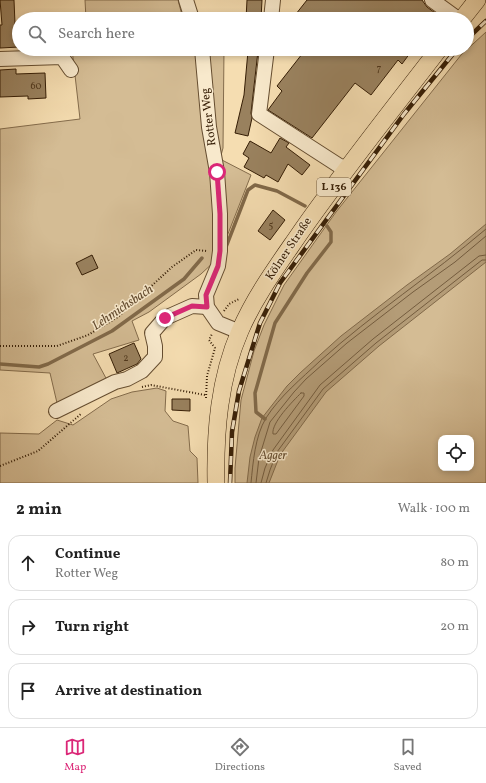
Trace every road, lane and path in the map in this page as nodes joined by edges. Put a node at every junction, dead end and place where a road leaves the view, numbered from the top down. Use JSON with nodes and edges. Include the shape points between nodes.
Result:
{"nodes":[{"id":1,"x":186,"y":0,"type":"edge"},
{"id":2,"x":273,"y":0,"type":"edge"},
{"id":3,"x":432,"y":0,"type":"edge"},
{"id":4,"x":477,"y":0,"type":"edge"},
{"id":5,"x":190,"y":12,"type":"edge"},
{"id":6,"x":271,"y":12,"type":"edge"},
{"id":7,"x":448,"y":12,"type":"edge"},
{"id":8,"x":468,"y":12,"type":"edge"},
{"id":9,"x":203,"y":56,"type":"edge"},
{"id":10,"x":266,"y":56,"type":"edge"},
{"id":11,"x":434,"y":56,"type":"edge"},
{"id":12,"x":0,"y":59,"type":"edge"},
{"id":13,"x":71,"y":70,"type":"dead end"},
{"id":14,"x":347,"y":169,"type":"junction"},
{"id":15,"x":220,"y":251,"type":"junction"},
{"id":16,"x":207,"y":307,"type":"junction"},
{"id":17,"x":240,"y":332,"type":"junction"},
{"id":18,"x":0,"y":346,"type":"edge"},
{"id":19,"x":136,"y":388,"type":"dead end"},
{"id":20,"x":205,"y":395,"type":"dead end"},
{"id":21,"x":86,"y":410,"type":"dead end"},
{"id":22,"x":56,"y":411,"type":"dead end"},
{"id":23,"x":0,"y":466,"type":"edge"},
{"id":24,"x":216,"y":483,"type":"edge"}],
"edges":[{"from":1,"to":5,"type":"street"},
{"from":2,"to":6,"type":"street"},
{"from":3,"to":7,"type":"street"},
{"from":4,"to":8,"type":"main road"},
{"from":9,"to":15,"type":"street","name":"Rotter Weg","via":[[209,127],[217,172]]},
{"from":10,"to":14,"type":"street","via":[[259,114]]},
{"from":11,"to":14,"type":"main road","name":"Kölner Straße","number":"L 136"},
{"from":12,"to":13,"type":"street","via":[[62,57]]},
{"from":14,"to":17,"type":"main road","name":"Kölner Straße","number":"L 136","via":[[269,276]]},
{"from":15,"to":16,"type":"street","name":"Rotter Weg","via":[[218,266],[206,295]]},
{"from":15,"to":18,"type":"path","via":[[196,250],[172,267],[118,317],[88,335],[57,346]]},
{"from":16,"to":17,"type":"street","via":[[218,323]]},
{"from":16,"to":22,"type":"street","via":[[192,306],[165,318],[152,333],[154,357],[142,371]]},
{"from":17,"to":24,"type":"main road","name":"Kölner Straße","number":"L 136","via":[[223,383],[215,463]]},
{"from":19,"to":20,"type":"path","via":[[151,385]]},
{"from":21,"to":23,"type":"path","via":[[38,451]]}]}
